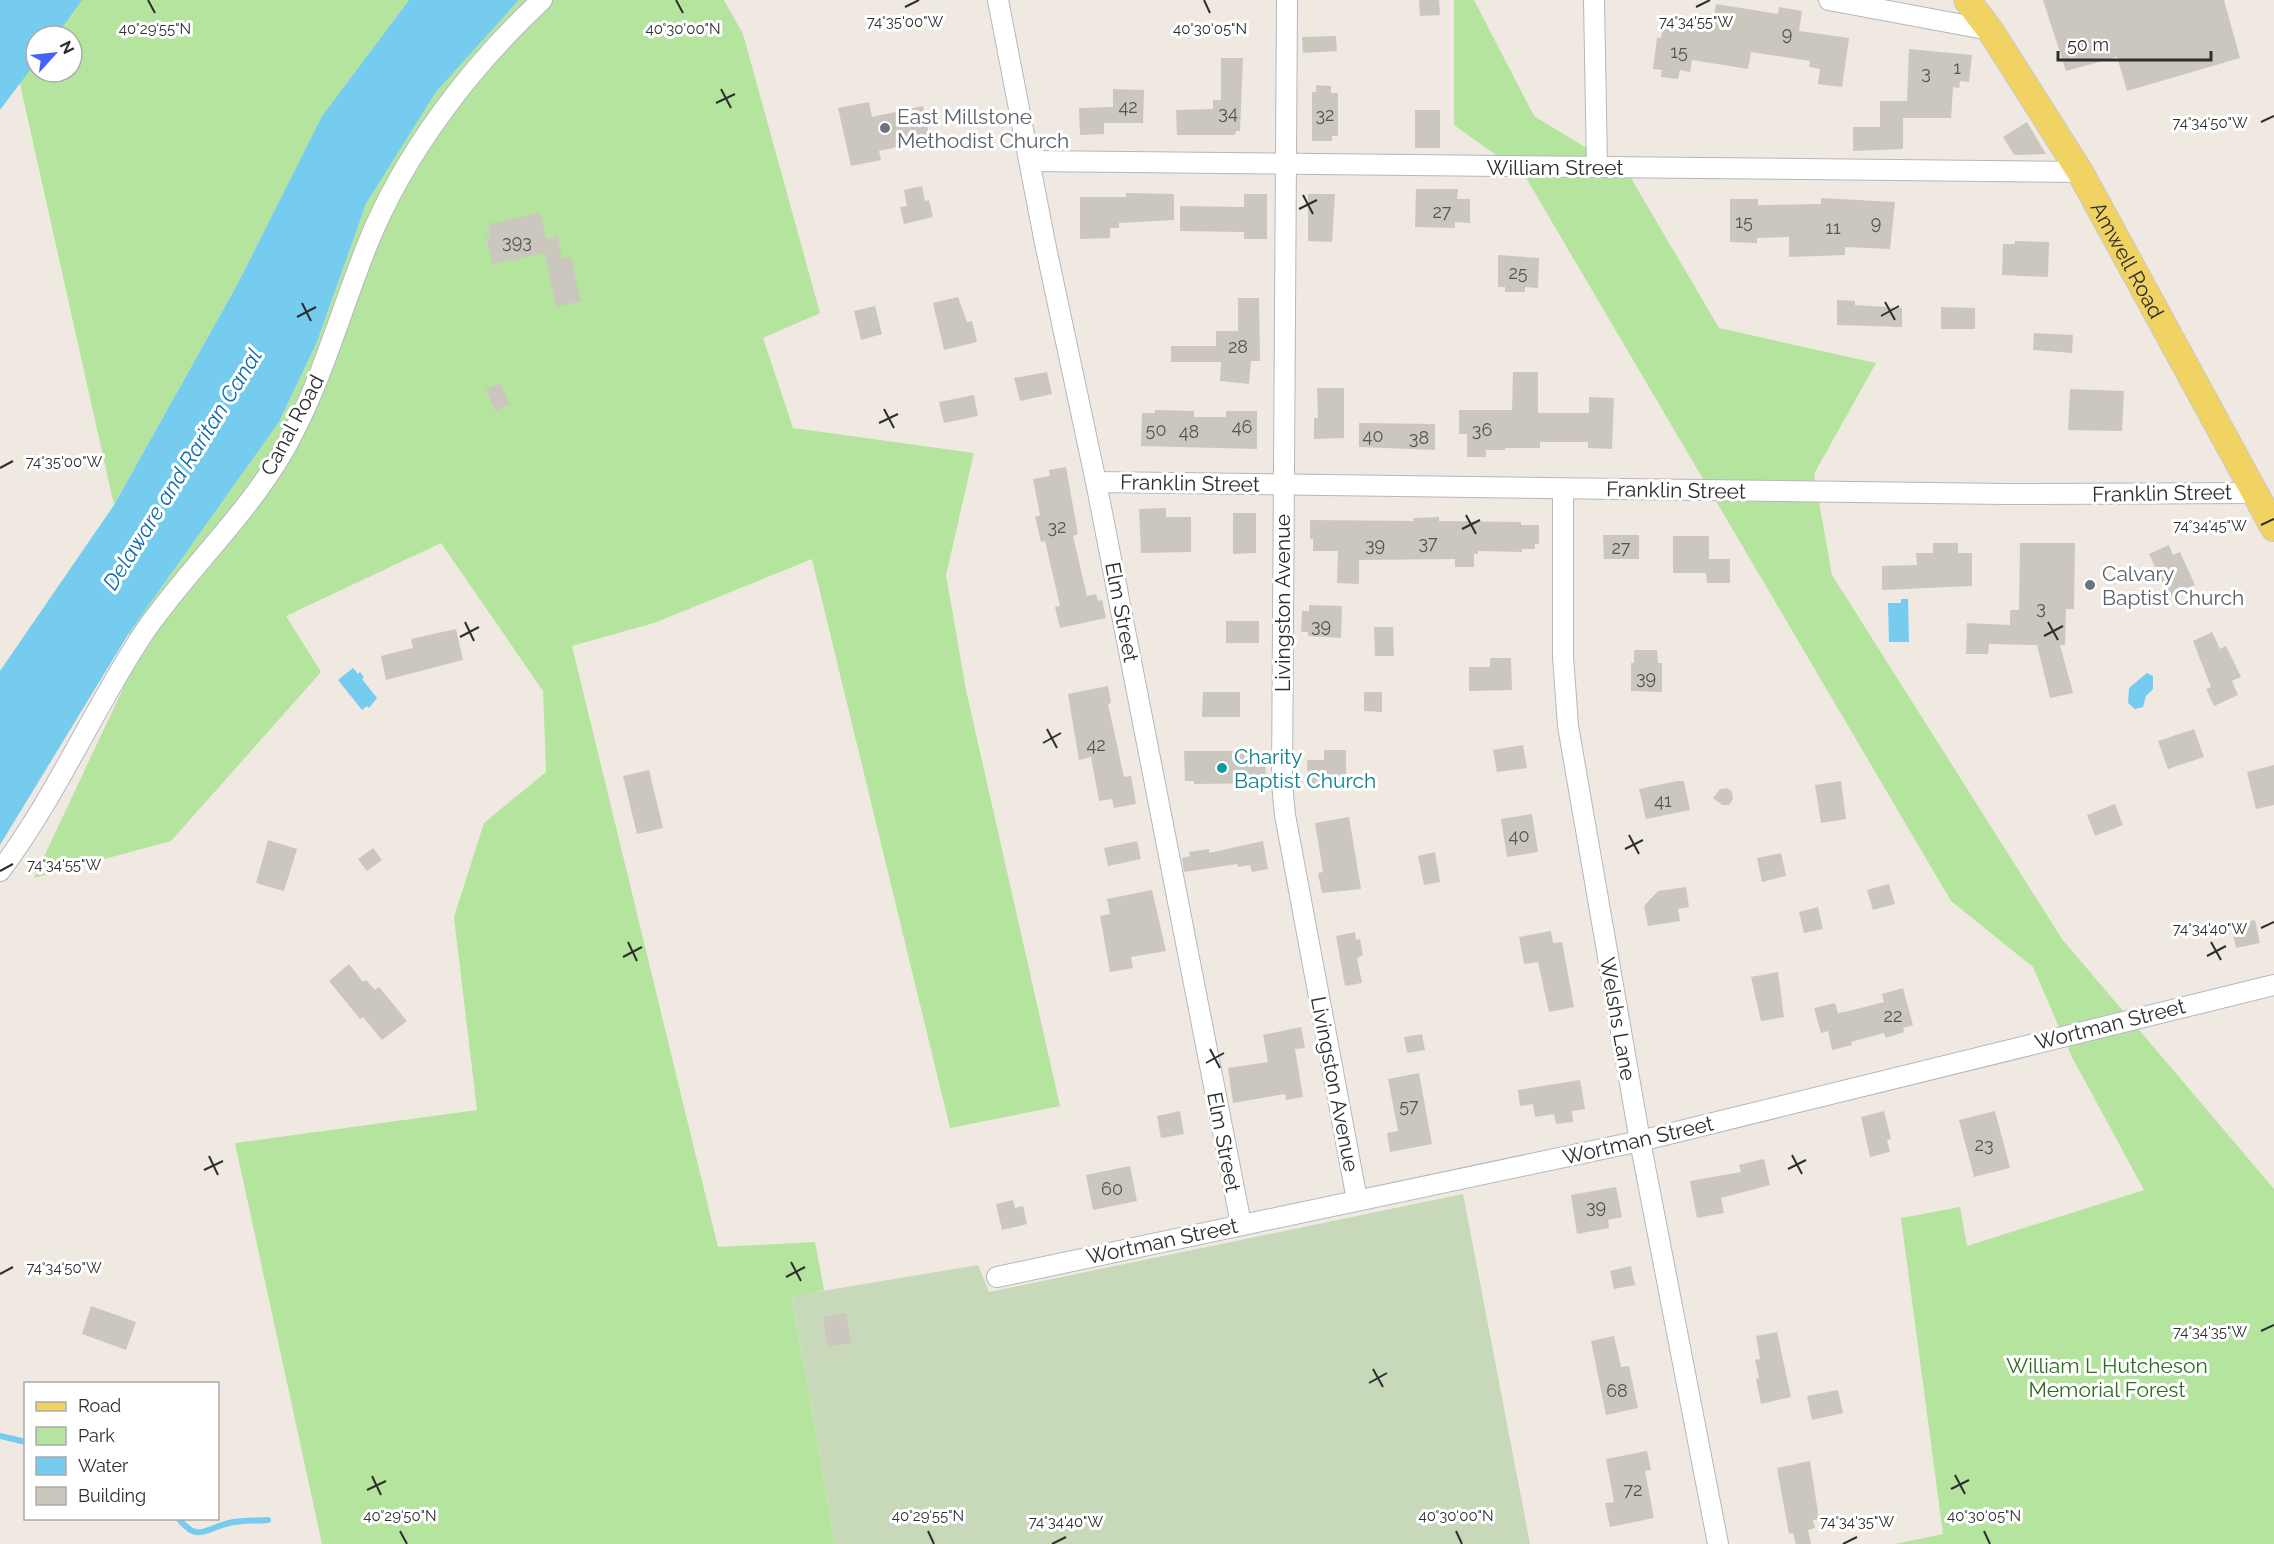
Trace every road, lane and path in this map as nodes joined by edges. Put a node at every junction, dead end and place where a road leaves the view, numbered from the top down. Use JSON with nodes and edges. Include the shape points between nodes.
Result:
{"nodes":[{"id":1,"x":542,"y":0,"type":"edge"},
{"id":2,"x":998,"y":0,"type":"edge"},
{"id":3,"x":1287,"y":0,"type":"edge"},
{"id":4,"x":1594,"y":0,"type":"edge"},
{"id":5,"x":1829,"y":0,"type":"edge"},
{"id":6,"x":1967,"y":0,"type":"edge"},
{"id":7,"x":1859,"y":3,"type":"edge"},
{"id":8,"x":1990,"y":30,"type":"junction"},
{"id":9,"x":1030,"y":161,"type":"junction"},
{"id":10,"x":1285,"y":165,"type":"junction"},
{"id":11,"x":1597,"y":166,"type":"junction"},
{"id":12,"x":2080,"y":172,"type":"junction"},
{"id":13,"x":1096,"y":482,"type":"junction"},
{"id":14,"x":1282,"y":485,"type":"junction"},
{"id":15,"x":1563,"y":489,"type":"junction"},
{"id":16,"x":2255,"y":493,"type":"junction"},
{"id":17,"x":2274,"y":528,"type":"edge"},
{"id":18,"x":0,"y":871,"type":"edge"},
{"id":19,"x":2274,"y":985,"type":"edge"},
{"id":20,"x":1640,"y":1141,"type":"junction"},
{"id":21,"x":1357,"y":1200,"type":"junction"},
{"id":22,"x":1241,"y":1224,"type":"junction"},
{"id":23,"x":997,"y":1277,"type":"dead end"},
{"id":24,"x":1718,"y":1544,"type":"edge"}],
"edges":[{"from":1,"to":18,"type":"street","name":"Canal Road","via":[[453,98],[401,174],[368,243],[324,365],[283,451],[147,629]]},
{"from":2,"to":9,"type":"street","name":"Elm Street"},
{"from":3,"to":10,"type":"street","name":"Livingston Avenue"},
{"from":4,"to":11,"type":"street"},
{"from":5,"to":7,"type":"street"},
{"from":6,"to":8,"type":"main road","name":"Amwell Road"},
{"from":7,"to":8,"type":"street"},
{"from":8,"to":12,"type":"main road","name":"Amwell Road"},
{"from":9,"to":10,"type":"street","name":"William Street"},
{"from":9,"to":13,"type":"street","name":"Elm Street"},
{"from":10,"to":11,"type":"street","name":"William Street"},
{"from":10,"to":14,"type":"street","name":"Livingston Avenue"},
{"from":11,"to":12,"type":"street","name":"William Street"},
{"from":12,"to":16,"type":"main road","name":"Amwell Road"},
{"from":13,"to":14,"type":"street","name":"Franklin Street"},
{"from":13,"to":22,"type":"street","name":"Elm Street"},
{"from":14,"to":15,"type":"street","name":"Franklin Street"},
{"from":14,"to":21,"type":"street","name":"Livingston Avenue","via":[[1285,814]]},
{"from":15,"to":16,"type":"street","name":"Franklin Street"},
{"from":15,"to":20,"type":"street","name":"Welshs Lane","via":[[1563,656],[1568,726]]},
{"from":16,"to":17,"type":"main road","name":"Amwell Road"},
{"from":19,"to":20,"type":"street","name":"Wortman Street"},
{"from":20,"to":21,"type":"street","name":"Wortman Street"},
{"from":20,"to":24,"type":"street","name":"Welshs Lane"},
{"from":21,"to":22,"type":"street","name":"Wortman Street"},
{"from":22,"to":23,"type":"street","name":"Wortman Street"}]}
